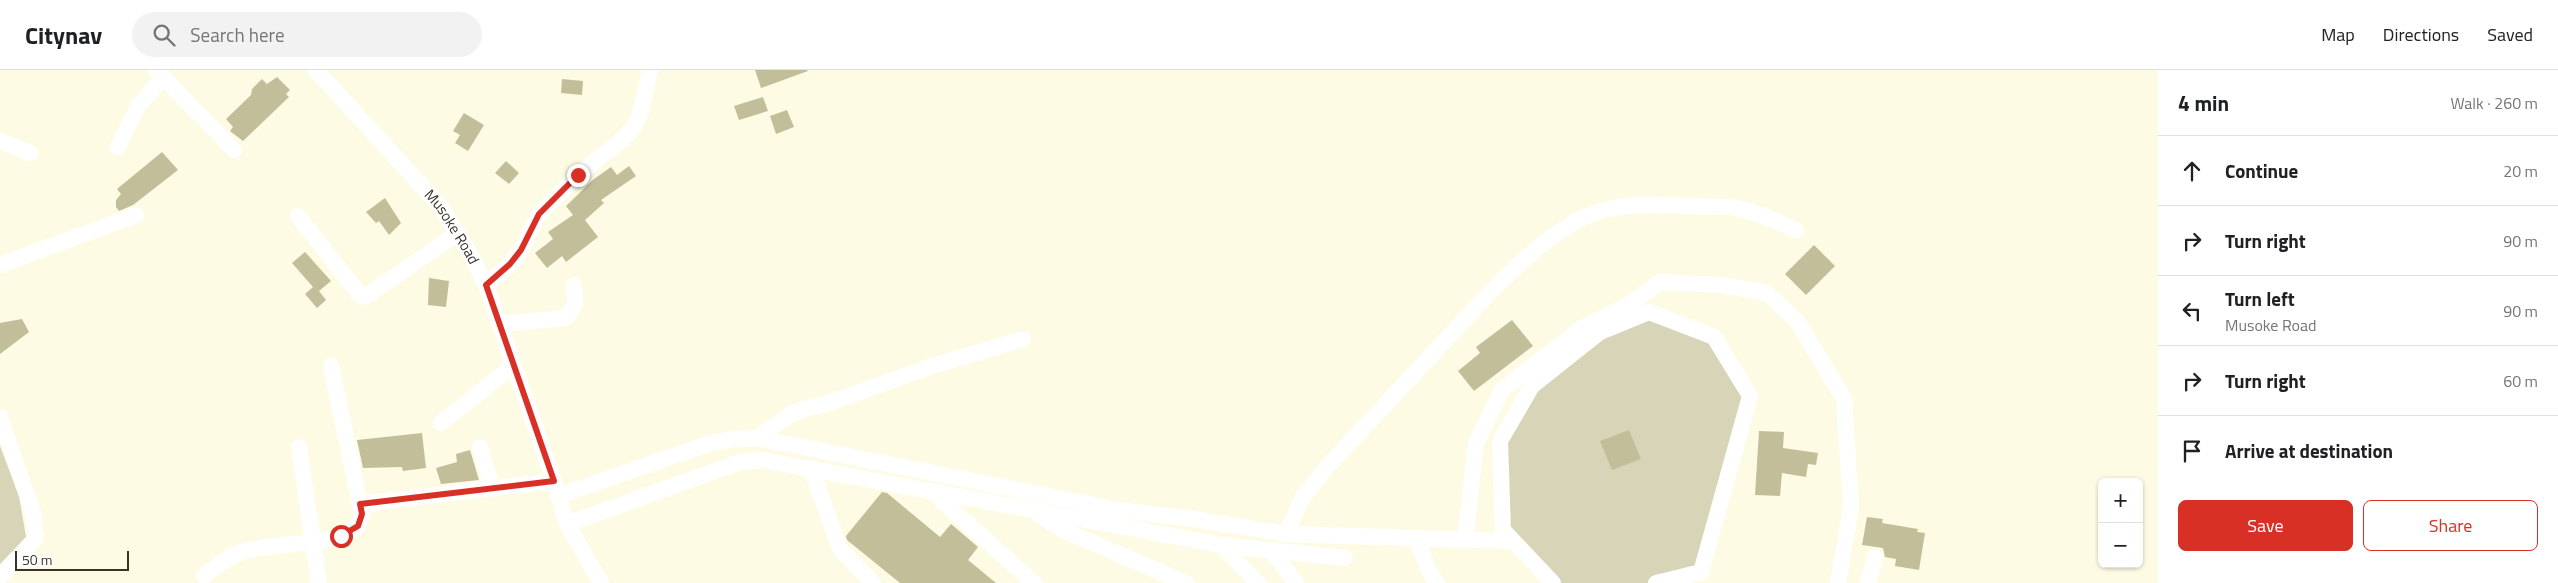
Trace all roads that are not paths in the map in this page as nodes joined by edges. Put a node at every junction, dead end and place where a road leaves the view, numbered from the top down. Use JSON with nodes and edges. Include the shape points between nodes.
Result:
{"nodes":[{"id":1,"x":316,"y":70,"type":"edge"},
{"id":2,"x":650,"y":70,"type":"edge"},
{"id":3,"x":160,"y":74,"type":"edge"},
{"id":4,"x":0,"y":141,"type":"edge"},
{"id":5,"x":118,"y":147,"type":"dead end"},
{"id":6,"x":234,"y":150,"type":"dead end"},
{"id":7,"x":30,"y":152,"type":"dead end"},
{"id":8,"x":136,"y":215,"type":"dead end"},
{"id":9,"x":298,"y":216,"type":"dead end"},
{"id":10,"x":1796,"y":230,"type":"dead end"},
{"id":11,"x":458,"y":234,"type":"junction"},
{"id":12,"x":0,"y":265,"type":"edge"},
{"id":13,"x":486,"y":285,"type":"junction"},
{"id":14,"x":574,"y":285,"type":"dead end"},
{"id":15,"x":500,"y":324,"type":"junction"},
{"id":16,"x":1023,"y":340,"type":"dead end"},
{"id":17,"x":514,"y":365,"type":"junction"},
{"id":18,"x":331,"y":366,"type":"dead end"},
{"id":19,"x":0,"y":417,"type":"edge"},
{"id":20,"x":441,"y":423,"type":"dead end"},
{"id":21,"x":758,"y":438,"type":"junction"},
{"id":22,"x":300,"y":448,"type":"dead end"},
{"id":23,"x":480,"y":448,"type":"dead end"},
{"id":24,"x":811,"y":468,"type":"junction"},
{"id":25,"x":492,"y":488,"type":"junction"},
{"id":26,"x":556,"y":488,"type":"junction"},
{"id":27,"x":930,"y":490,"type":"junction"},
{"id":28,"x":360,"y":504,"type":"junction"},
{"id":29,"x":1032,"y":509,"type":"junction"},
{"id":30,"x":567,"y":524,"type":"junction"},
{"id":31,"x":1286,"y":534,"type":"junction"},
{"id":32,"x":1417,"y":539,"type":"junction"},
{"id":33,"x":312,"y":540,"type":"junction"},
{"id":34,"x":1465,"y":541,"type":"junction"},
{"id":35,"x":1505,"y":541,"type":"dead end"},
{"id":36,"x":1221,"y":545,"type":"junction"},
{"id":37,"x":1271,"y":550,"type":"junction"},
{"id":38,"x":1875,"y":557,"type":"dead end"},
{"id":39,"x":1345,"y":558,"type":"dead end"},
{"id":40,"x":204,"y":576,"type":"dead end"},
{"id":41,"x":0,"y":577,"type":"edge"},
{"id":42,"x":319,"y":583,"type":"edge"},
{"id":43,"x":601,"y":583,"type":"edge"},
{"id":44,"x":873,"y":583,"type":"edge"},
{"id":45,"x":1034,"y":583,"type":"edge"},
{"id":46,"x":1186,"y":583,"type":"edge"},
{"id":47,"x":1258,"y":583,"type":"edge"},
{"id":48,"x":1296,"y":583,"type":"edge"},
{"id":49,"x":1437,"y":583,"type":"edge"},
{"id":50,"x":1553,"y":583,"type":"edge"},
{"id":51,"x":1656,"y":583,"type":"edge"},
{"id":52,"x":1838,"y":583,"type":"edge"},
{"id":53,"x":1868,"y":583,"type":"edge"}],
"edges":[{"from":1,"to":11,"type":"street","name":"Musoke Road","via":[[441,207]]},
{"from":2,"to":13,"type":"street","via":[[635,126],[539,214],[521,250]]},
{"from":3,"to":5,"type":"street","via":[[138,106]]},
{"from":3,"to":6,"type":"street"},
{"from":4,"to":7,"type":"street"},
{"from":8,"to":12,"type":"street"},
{"from":9,"to":11,"type":"street","via":[[359,294],[365,297]]},
{"from":10,"to":31,"type":"street","via":[[1766,216],[1731,208],[1650,205],[1616,206],[1593,213],[1566,228],[1520,263],[1494,288],[1326,468],[1303,497]]},
{"from":11,"to":13,"type":"street","name":"Musoke Road"},
{"from":13,"to":15,"type":"street","name":"Musoke Road"},
{"from":14,"to":15,"type":"street","via":[[575,305],[566,318]]},
{"from":15,"to":17,"type":"street","name":"Musoke Road"},
{"from":16,"to":21,"type":"street","via":[[932,366],[804,409],[791,414]]},
{"from":17,"to":20,"type":"street"},
{"from":17,"to":26,"type":"street","name":"Musoke Road"},
{"from":18,"to":28,"type":"street"},
{"from":19,"to":41,"type":"street","via":[[33,513],[36,538]]},
{"from":21,"to":26,"type":"street","via":[[711,443]]},
{"from":21,"to":31,"type":"street","via":[[1119,510]]},
{"from":22,"to":33,"type":"street"},
{"from":23,"to":25,"type":"street"},
{"from":24,"to":27,"type":"street"},
{"from":24,"to":30,"type":"street","via":[[763,460],[740,462]]},
{"from":24,"to":44,"type":"street","via":[[840,549]]},
{"from":25,"to":26,"type":"street"},
{"from":25,"to":28,"type":"street"},
{"from":26,"to":30,"type":"street","name":"Musoke Road"},
{"from":27,"to":29,"type":"street"},
{"from":27,"to":45,"type":"street"},
{"from":28,"to":33,"type":"street","via":[[362,514],[353,531]]},
{"from":29,"to":36,"type":"street"},
{"from":29,"to":46,"type":"street","via":[[1063,530]]},
{"from":30,"to":43,"type":"street","name":"Musoke Road"},
{"from":31,"to":32,"type":"street"},
{"from":32,"to":34,"type":"street"},
{"from":32,"to":49,"type":"street"},
{"from":33,"to":40,"type":"street","via":[[245,551],[224,560]]},
{"from":33,"to":42,"type":"street"},
{"from":34,"to":35,"type":"street"},
{"from":34,"to":52,"type":"street","via":[[1476,443],[1502,390],[1582,328],[1630,304],[1660,282],[1723,285],[1767,293],[1797,321],[1844,400],[1851,507]]},
{"from":36,"to":37,"type":"street"},
{"from":36,"to":47,"type":"street"},
{"from":37,"to":39,"type":"street"},
{"from":37,"to":48,"type":"street"},
{"from":38,"to":53,"type":"street"},
{"from":50,"to":51,"type":"street","via":[[1504,530],[1500,441],[1532,386],[1600,332],[1649,312],[1714,337],[1750,396],[1701,572]]}]}
